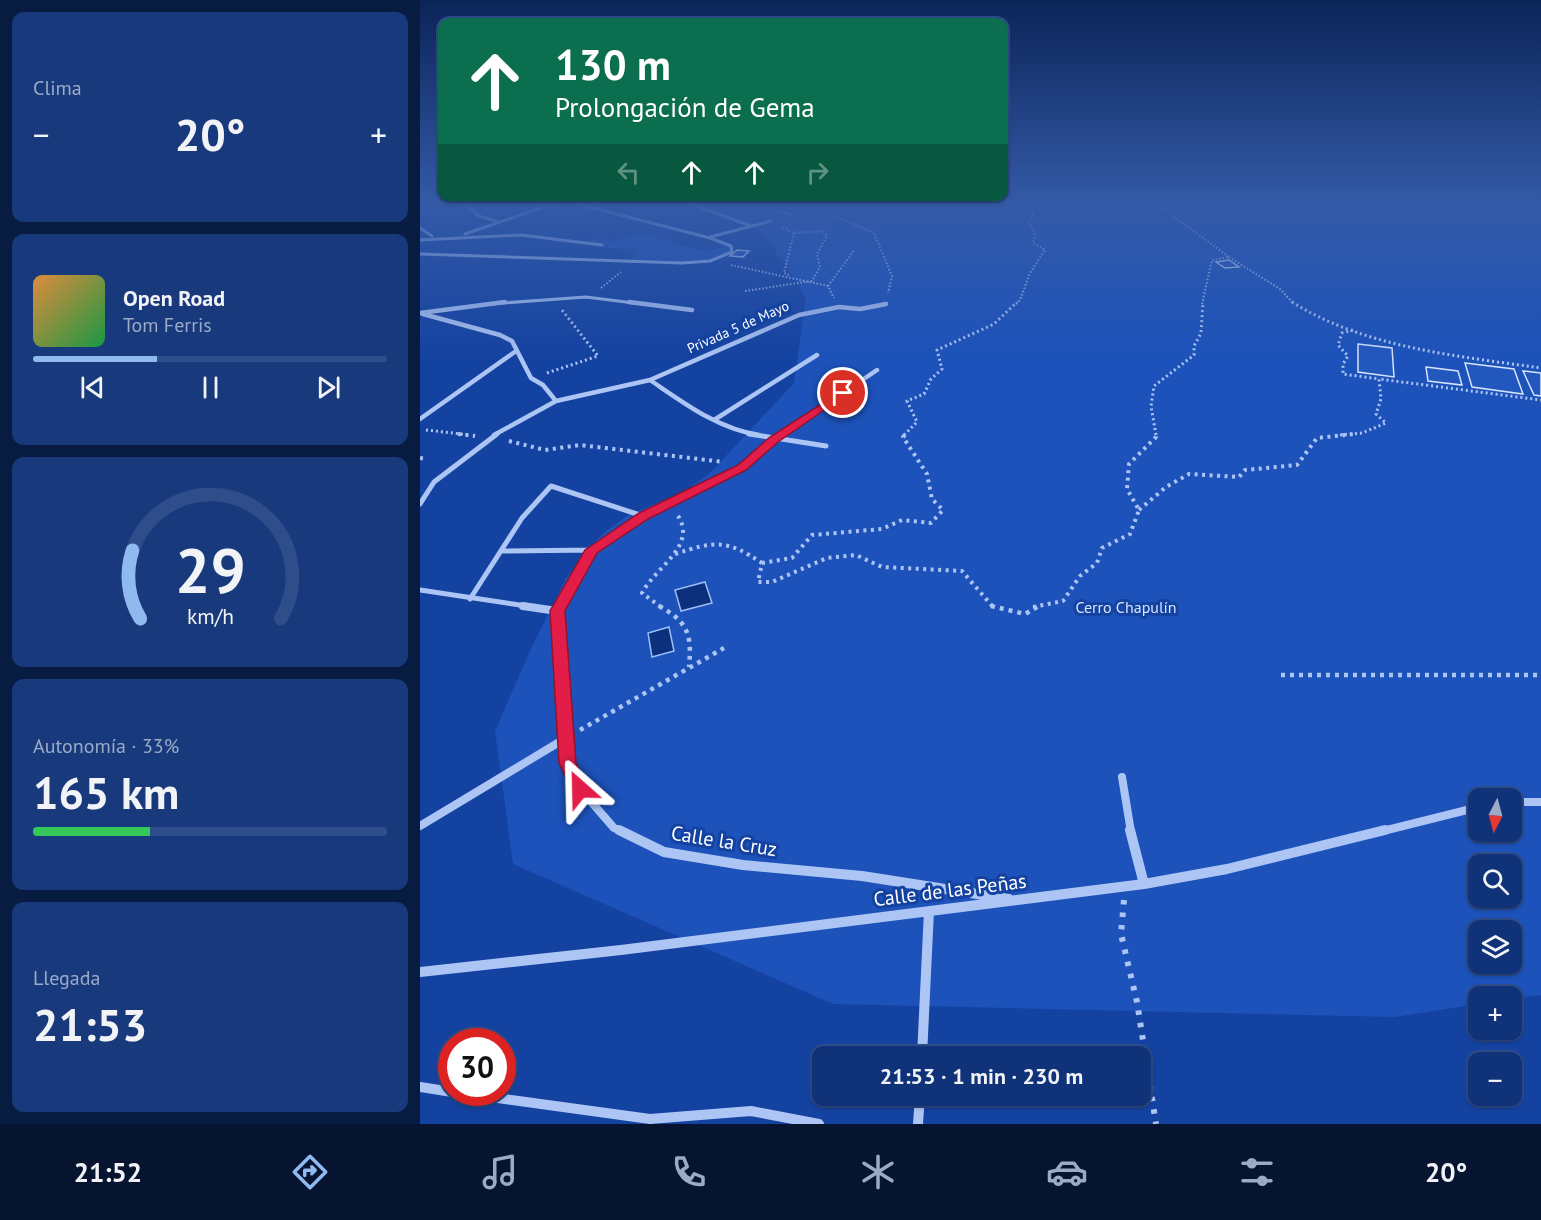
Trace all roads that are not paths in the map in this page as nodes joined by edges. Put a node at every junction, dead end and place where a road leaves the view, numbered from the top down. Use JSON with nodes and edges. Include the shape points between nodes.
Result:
{"nodes":[{"id":1,"x":427,"y":254,"type":"edge"},
{"id":2,"x":726,"y":254,"type":"edge"},
{"id":3,"x":886,"y":304,"type":"road end"},
{"id":4,"x":692,"y":310,"type":"dead end"},
{"id":5,"x":420,"y":313,"type":"edge"},
{"id":6,"x":516,"y":351,"type":"junction"},
{"id":7,"x":817,"y":355,"type":"dead end"},
{"id":8,"x":877,"y":370,"type":"dead end"},
{"id":9,"x":650,"y":380,"type":"junction"},
{"id":10,"x":556,"y":401,"type":"junction"},
{"id":11,"x":420,"y":419,"type":"edge"},
{"id":12,"x":714,"y":420,"type":"junction"},
{"id":13,"x":774,"y":440,"type":"junction"},
{"id":14,"x":826,"y":446,"type":"dead end"},
{"id":15,"x":420,"y":504,"type":"edge"},
{"id":16,"x":643,"y":516,"type":"junction"},
{"id":17,"x":592,"y":550,"type":"junction"},
{"id":18,"x":501,"y":551,"type":"junction"},
{"id":19,"x":420,"y":590,"type":"edge"},
{"id":20,"x":470,"y":599,"type":"junction"},
{"id":21,"x":557,"y":611,"type":"junction"},
{"id":22,"x":566,"y":738,"type":"junction"},
{"id":23,"x":1122,"y":777,"type":"dead end"},
{"id":24,"x":1522,"y":802,"type":"edge"},
{"id":25,"x":1541,"y":802,"type":"edge"},
{"id":26,"x":1468,"y":810,"type":"edge"},
{"id":27,"x":420,"y":826,"type":"edge"},
{"id":28,"x":1144,"y":884,"type":"junction"},
{"id":29,"x":1015,"y":900,"type":"junction"},
{"id":30,"x":929,"y":911,"type":"junction"},
{"id":31,"x":420,"y":972,"type":"edge"},
{"id":32,"x":922,"y":1046,"type":"edge"},
{"id":33,"x":420,"y":1087,"type":"edge"},
{"id":34,"x":438,"y":1090,"type":"edge"},
{"id":35,"x":516,"y":1101,"type":"edge"},
{"id":36,"x":919,"y":1106,"type":"edge"},
{"id":37,"x":819,"y":1124,"type":"edge"},
{"id":38,"x":918,"y":1124,"type":"edge"}],
"edges":[{"from":1,"to":2,"type":"street","via":[[629,263],[710,261]]},
{"from":3,"to":9,"type":"street","name":"Privada 5 de Mayo","via":[[860,309],[838,307],[799,315]]},
{"from":4,"to":5,"type":"street","via":[[586,297]]},
{"from":5,"to":6,"type":"street","via":[[500,335],[512,341]]},
{"from":6,"to":10,"type":"street","via":[[531,378]]},
{"from":6,"to":11,"type":"street"},
{"from":7,"to":12,"type":"street"},
{"from":8,"to":13,"type":"street"},
{"from":9,"to":10,"type":"street","name":"Privada 5 de Mayo"},
{"from":9,"to":12,"type":"street"},
{"from":10,"to":15,"type":"street","name":"Privada 5 de Mayo","via":[[491,437],[434,482]]},
{"from":12,"to":13,"type":"street","via":[[736,432]]},
{"from":13,"to":14,"type":"street"},
{"from":13,"to":16,"type":"street","via":[[746,464]]},
{"from":16,"to":17,"type":"street"},
{"from":16,"to":18,"type":"street","via":[[551,486],[522,518]]},
{"from":17,"to":18,"type":"street"},
{"from":17,"to":21,"type":"street"},
{"from":18,"to":20,"type":"street"},
{"from":19,"to":20,"type":"street"},
{"from":20,"to":21,"type":"street"},
{"from":21,"to":22,"type":"street","name":"Calle la Cruz"},
{"from":22,"to":27,"type":"street"},
{"from":22,"to":29,"type":"street","name":"Calle la Cruz","via":[[568,763],[580,789],[614,828],[664,852],[743,865],[862,876]]},
{"from":23,"to":28,"type":"street","via":[[1131,841]]},
{"from":24,"to":25,"type":"street"},
{"from":26,"to":28,"type":"street","name":"Calle de las Peñas","via":[[1227,869]]},
{"from":28,"to":29,"type":"street","name":"Calle de las Peñas"},
{"from":29,"to":30,"type":"street","name":"Calle de las Peñas"},
{"from":30,"to":31,"type":"street","name":"Calle de las Peñas"},
{"from":30,"to":32,"type":"street"},
{"from":33,"to":34,"type":"street"},
{"from":35,"to":37,"type":"street","via":[[650,1119],[751,1111]]},
{"from":36,"to":38,"type":"street"}]}
